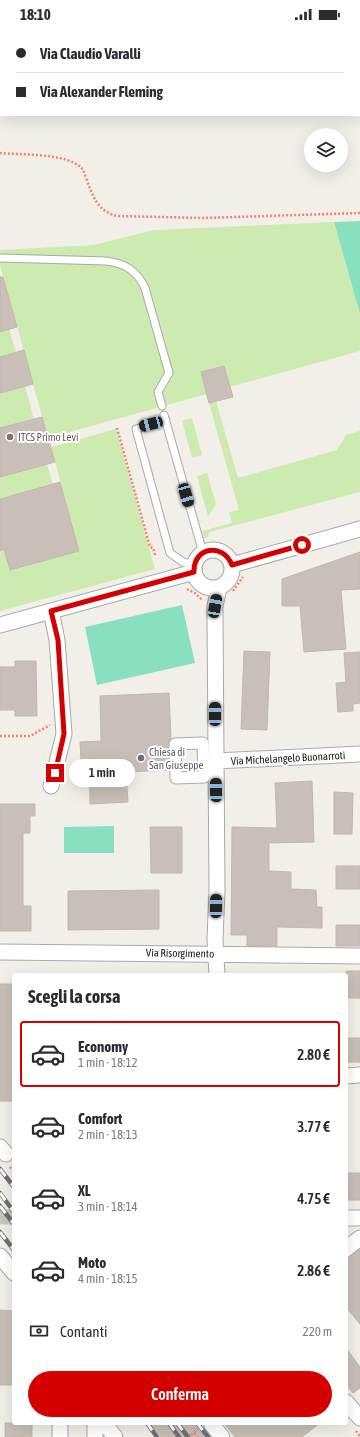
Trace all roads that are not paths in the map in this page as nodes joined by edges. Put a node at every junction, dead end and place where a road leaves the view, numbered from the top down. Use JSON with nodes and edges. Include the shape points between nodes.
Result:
{"nodes":[{"id":1,"x":0,"y":258,"type":"edge"},
{"id":2,"x":162,"y":406,"type":"dead end"},
{"id":3,"x":360,"y":529,"type":"edge"},
{"id":4,"x":204,"y":552,"type":"junction"},
{"id":5,"x":232,"y":565,"type":"junction"},
{"id":6,"x":194,"y":569,"type":"junction"},
{"id":7,"x":225,"y":590,"type":"junction"},
{"id":8,"x":51,"y":611,"type":"junction"},
{"id":9,"x":0,"y":625,"type":"edge"},
{"id":10,"x":360,"y":754,"type":"edge"},
{"id":11,"x":216,"y":761,"type":"junction"},
{"id":12,"x":51,"y":786,"type":"dead end"},
{"id":13,"x":0,"y":952,"type":"edge"},
{"id":14,"x":216,"y":954,"type":"junction"},
{"id":15,"x":360,"y":956,"type":"edge"},
{"id":16,"x":216,"y":973,"type":"edge"},
{"id":17,"x":360,"y":1075,"type":"edge"},
{"id":18,"x":348,"y":1076,"type":"edge"},
{"id":19,"x":348,"y":1218,"type":"edge"},
{"id":20,"x":360,"y":1218,"type":"edge"},
{"id":21,"x":360,"y":1238,"type":"edge"},
{"id":22,"x":348,"y":1247,"type":"edge"},
{"id":23,"x":0,"y":1256,"type":"edge"},
{"id":24,"x":12,"y":1271,"type":"edge"},
{"id":25,"x":348,"y":1406,"type":"edge"},
{"id":26,"x":358,"y":1424,"type":"edge"},
{"id":27,"x":60,"y":1425,"type":"edge"},
{"id":28,"x":95,"y":1425,"type":"edge"},
{"id":29,"x":106,"y":1425,"type":"edge"},
{"id":30,"x":204,"y":1426,"type":"edge"},
{"id":31,"x":60,"y":1437,"type":"edge"},
{"id":32,"x":95,"y":1437,"type":"edge"},
{"id":33,"x":115,"y":1437,"type":"edge"},
{"id":34,"x":222,"y":1437,"type":"edge"}],
"edges":[{"from":1,"to":2,"type":"lane","via":[[106,261],[120,263],[132,270],[141,279],[145,288],[169,373],[158,392]]},
{"from":3,"to":5,"type":"street"},
{"from":4,"to":5,"type":"street","via":[[221,552],[230,559]]},
{"from":4,"to":6,"type":"street","via":[[196,559]]},
{"from":4,"to":6,"type":"lane","via":[[165,418],[136,429],[170,553]]},
{"from":5,"to":7,"type":"street","via":[[230,579],[223,586]]},
{"from":6,"to":7,"type":"street","via":[[200,584],[206,588]]},
{"from":6,"to":8,"type":"street"},
{"from":7,"to":11,"type":"street","via":[[215,606]]},
{"from":8,"to":9,"type":"street"},
{"from":8,"to":12,"type":"street","via":[[58,640],[64,734]]},
{"from":10,"to":11,"type":"street","name":"Via Michelangelo Buonarroti"},
{"from":11,"to":14,"type":"street"},
{"from":13,"to":14,"type":"street","name":"Via Risorgimento"},
{"from":14,"to":15,"type":"street","name":"Via Risorgimento"},
{"from":14,"to":16,"type":"street"},
{"from":17,"to":18,"type":"street"},
{"from":19,"to":20,"type":"street"},
{"from":21,"to":22,"type":"street"},
{"from":23,"to":24,"type":"street"},
{"from":25,"to":26,"type":"street"},
{"from":27,"to":31,"type":"street"},
{"from":28,"to":32,"type":"street"},
{"from":29,"to":33,"type":"street"},
{"from":30,"to":34,"type":"street"}]}
